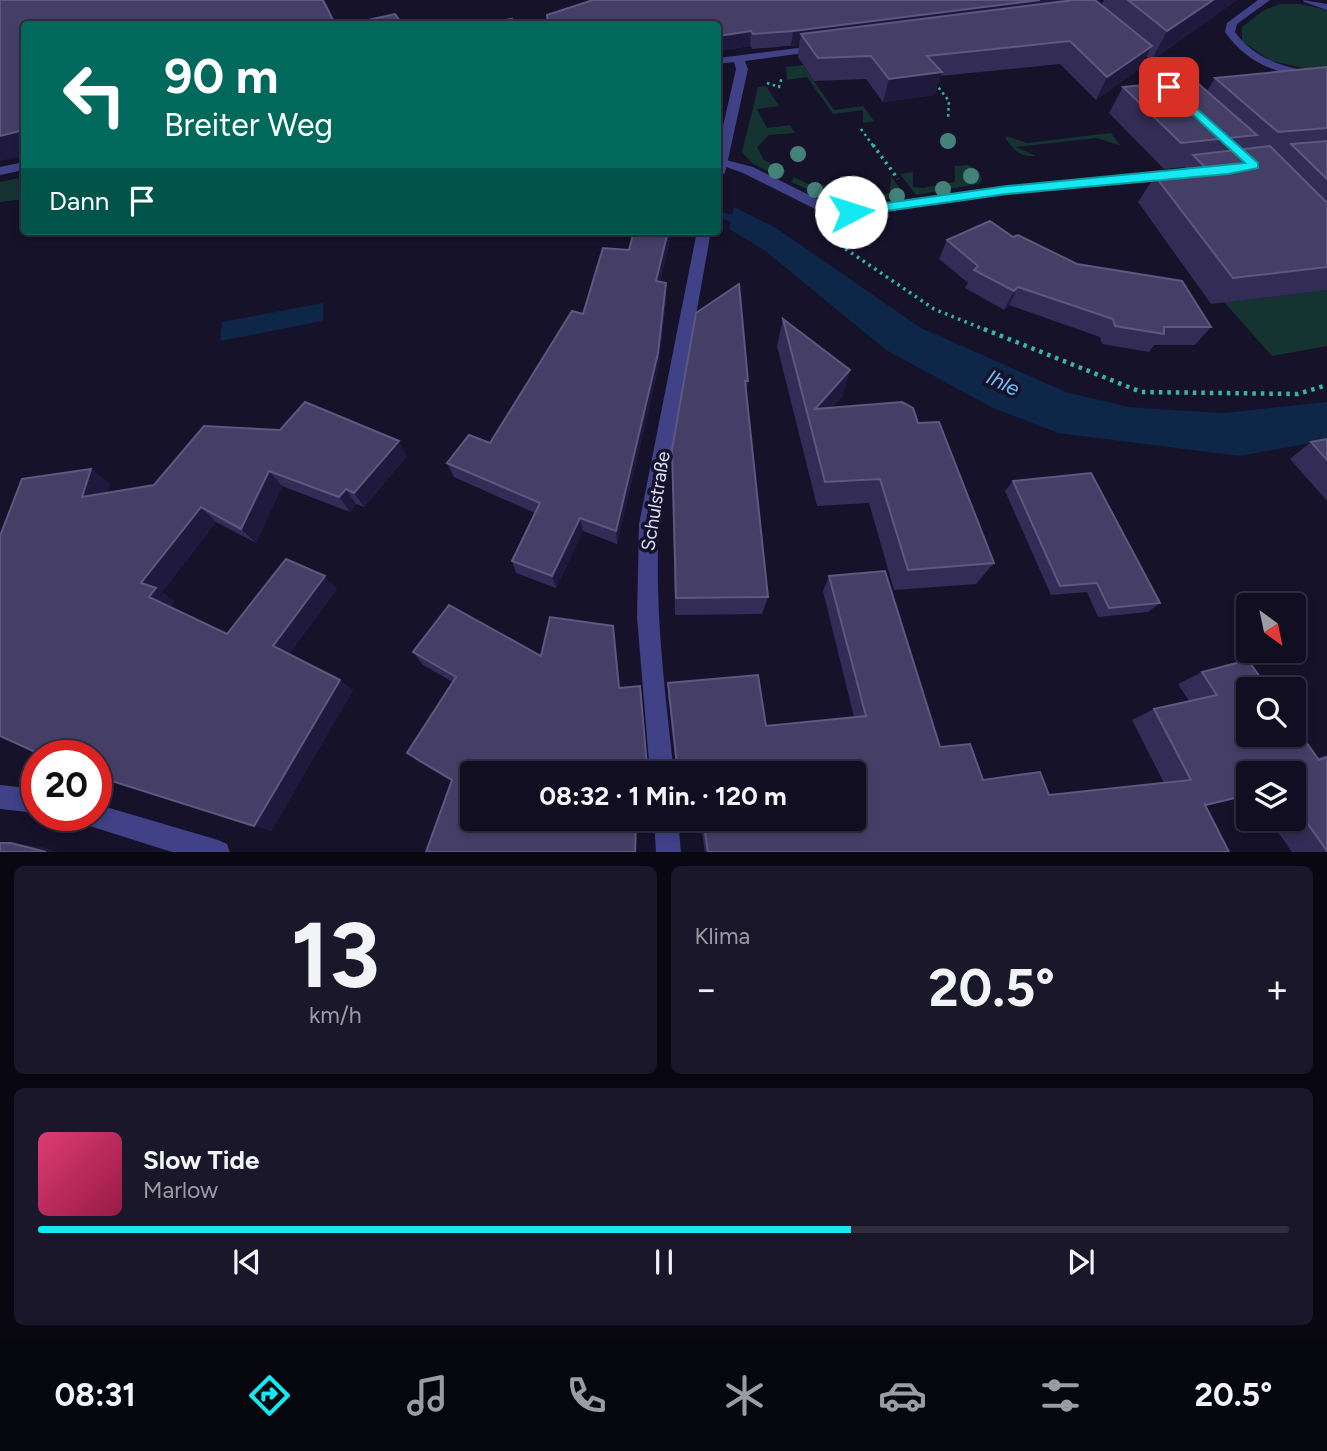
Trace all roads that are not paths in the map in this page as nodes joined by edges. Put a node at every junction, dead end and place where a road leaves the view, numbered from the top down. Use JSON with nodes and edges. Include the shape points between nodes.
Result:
{"nodes":[{"id":1,"x":1265,"y":0,"type":"edge"},
{"id":2,"x":1308,"y":0,"type":"edge"},
{"id":3,"x":1327,"y":7,"type":"edge"},
{"id":4,"x":1113,"y":35,"type":"edge"},
{"id":5,"x":834,"y":46,"type":"edge"},
{"id":6,"x":738,"y":58,"type":"junction"},
{"id":7,"x":721,"y":61,"type":"edge"},
{"id":8,"x":1327,"y":76,"type":"edge"},
{"id":9,"x":1187,"y":104,"type":"edge"},
{"id":10,"x":721,"y":158,"type":"edge"},
{"id":11,"x":21,"y":167,"type":"edge"},
{"id":12,"x":721,"y":167,"type":"edge"},
{"id":13,"x":0,"y":171,"type":"edge"},
{"id":14,"x":1216,"y":172,"type":"edge"},
{"id":15,"x":703,"y":235,"type":"edge"},
{"id":16,"x":661,"y":761,"type":"edge"},
{"id":17,"x":0,"y":797,"type":"edge"},
{"id":18,"x":21,"y":799,"type":"edge"},
{"id":19,"x":112,"y":821,"type":"edge"},
{"id":20,"x":667,"y":831,"type":"edge"},
{"id":21,"x":218,"y":852,"type":"edge"},
{"id":22,"x":669,"y":852,"type":"edge"}],
"edges":[{"from":1,"to":8,"type":"street","via":[[1232,23],[1235,41],[1282,71]]},
{"from":2,"to":3,"type":"street"},
{"from":4,"to":9,"type":"street"},
{"from":5,"to":6,"type":"street"},
{"from":6,"to":7,"type":"street"},
{"from":6,"to":10,"type":"street","via":[[742,69]]},
{"from":11,"to":13,"type":"street"},
{"from":12,"to":14,"type":"street","via":[[748,170],[822,207],[865,212],[1007,190]]},
{"from":15,"to":16,"type":"street","name":"Schulstraße","via":[[645,564]]},
{"from":17,"to":18,"type":"street"},
{"from":19,"to":21,"type":"street"},
{"from":20,"to":22,"type":"street"}]}
